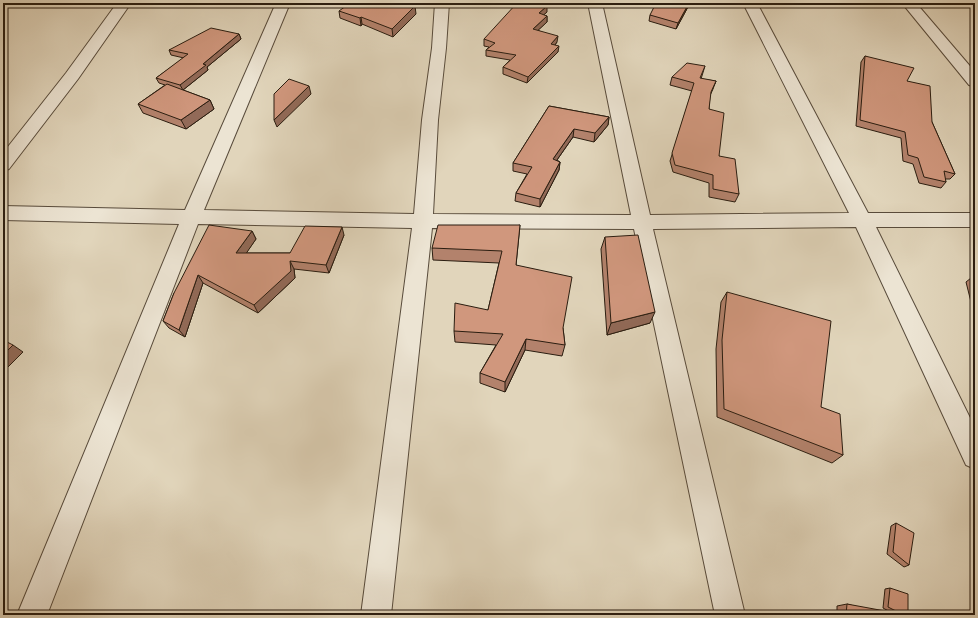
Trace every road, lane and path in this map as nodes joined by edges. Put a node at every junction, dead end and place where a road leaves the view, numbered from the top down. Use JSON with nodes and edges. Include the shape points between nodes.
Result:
{"nodes":[{"id":1,"x":124,"y":3,"type":"edge"},
{"id":2,"x":283,"y":3,"type":"edge"},
{"id":3,"x":442,"y":3,"type":"edge"},
{"id":4,"x":595,"y":3,"type":"edge"},
{"id":5,"x":750,"y":3,"type":"edge"},
{"id":6,"x":909,"y":3,"type":"edge"},
{"id":7,"x":975,"y":82,"type":"edge"},
{"id":8,"x":3,"y":165,"type":"edge"},
{"id":9,"x":3,"y":214,"type":"edge"},
{"id":10,"x":191,"y":218,"type":"junction"},
{"id":11,"x":862,"y":219,"type":"junction"},
{"id":12,"x":423,"y":220,"type":"junction"},
{"id":13,"x":975,"y":220,"type":"edge"},
{"id":14,"x":642,"y":222,"type":"junction"},
{"id":15,"x":975,"y":456,"type":"edge"},
{"id":16,"x":32,"y":615,"type":"edge"},
{"id":17,"x":376,"y":615,"type":"edge"},
{"id":18,"x":730,"y":615,"type":"edge"}],
"edges":[{"from":1,"to":8,"type":"street","via":[[72,76]]},
{"from":2,"to":10,"type":"street"},
{"from":3,"to":12,"type":"street"},
{"from":4,"to":14,"type":"street"},
{"from":5,"to":11,"type":"street"},
{"from":6,"to":7,"type":"street"},
{"from":9,"to":10,"type":"street"},
{"from":10,"to":12,"type":"street"},
{"from":10,"to":16,"type":"street"},
{"from":11,"to":13,"type":"street"},
{"from":11,"to":14,"type":"street"},
{"from":11,"to":15,"type":"street"},
{"from":12,"to":14,"type":"street"},
{"from":12,"to":17,"type":"street"},
{"from":14,"to":18,"type":"street"}]}
